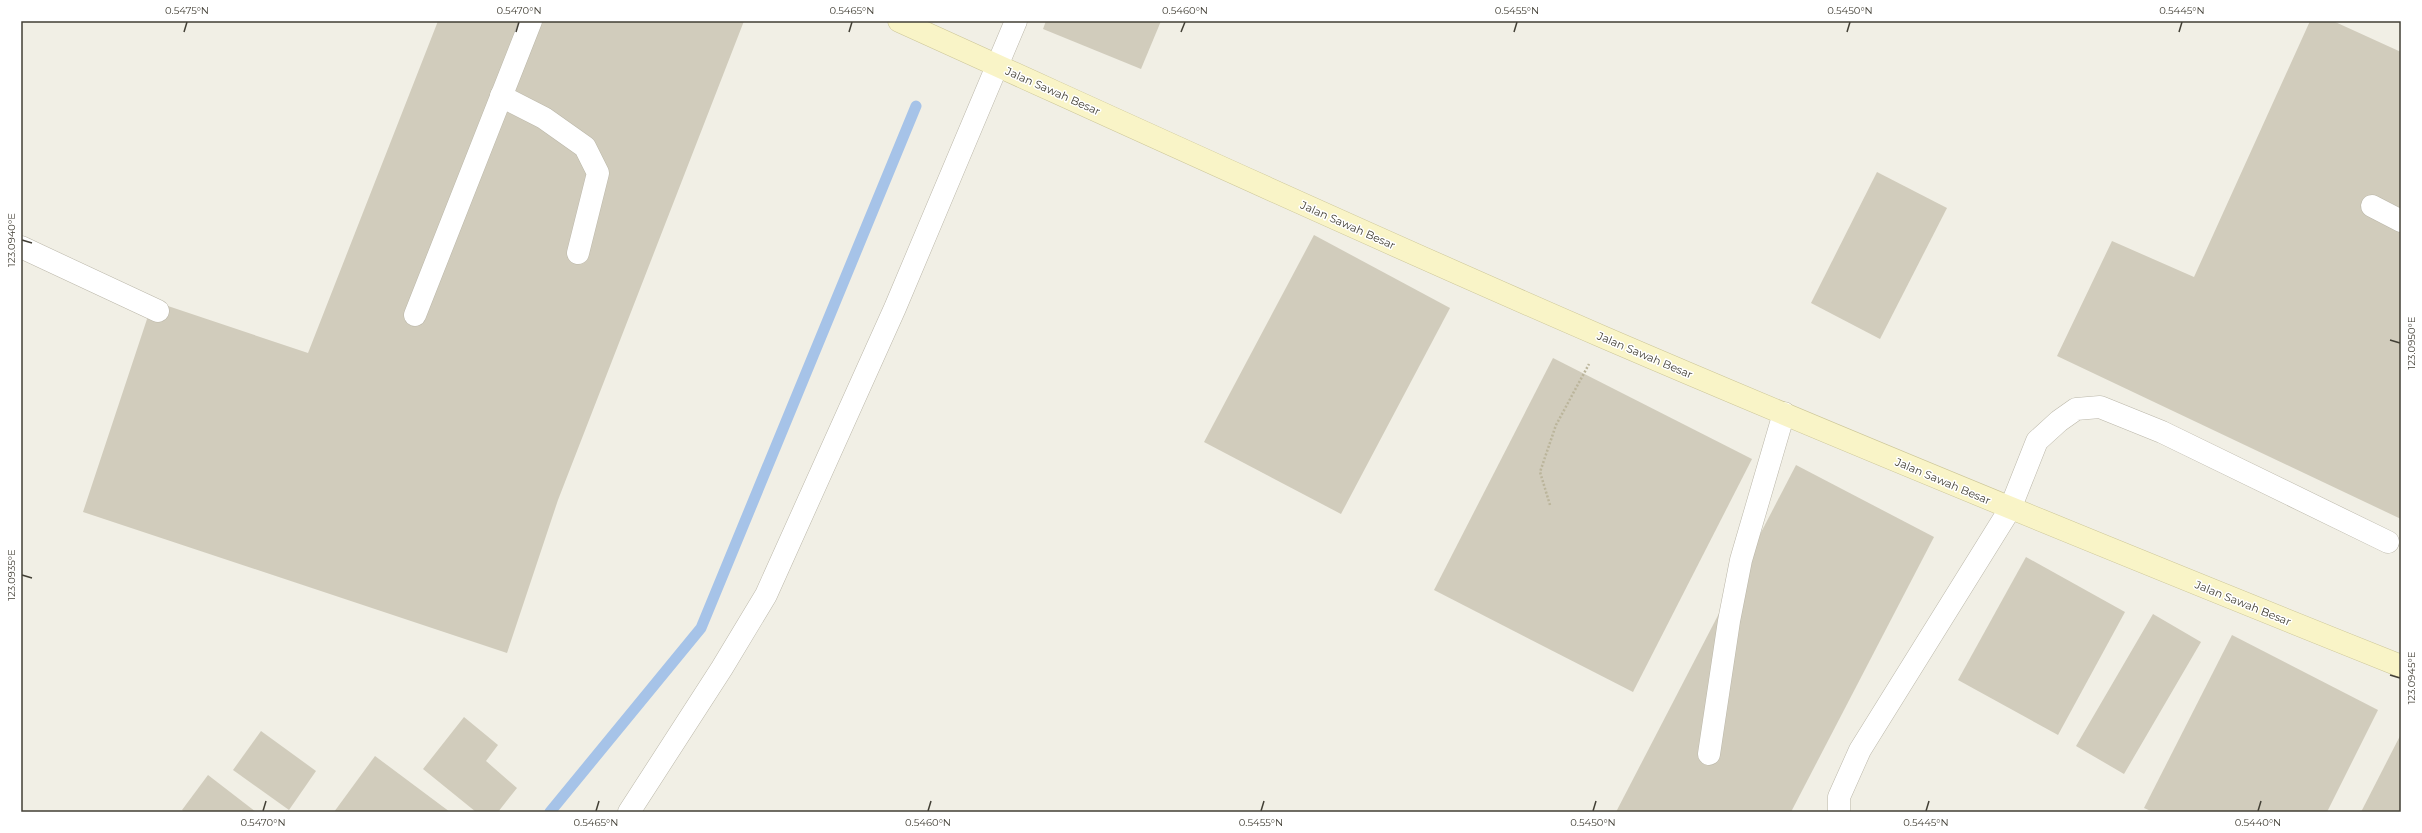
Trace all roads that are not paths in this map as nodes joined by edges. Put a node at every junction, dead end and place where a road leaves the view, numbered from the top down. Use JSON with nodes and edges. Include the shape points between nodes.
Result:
{"nodes":[{"id":1,"x":531,"y":21,"type":"edge"},
{"id":2,"x":898,"y":21,"type":"edge"},
{"id":3,"x":1016,"y":21,"type":"edge"},
{"id":4,"x":996,"y":65,"type":"junction"},
{"id":5,"x":501,"y":96,"type":"junction"},
{"id":6,"x":2372,"y":206,"type":"dead end"},
{"id":7,"x":2401,"y":221,"type":"edge"},
{"id":8,"x":21,"y":247,"type":"edge"},
{"id":9,"x":578,"y":252,"type":"dead end"},
{"id":10,"x":158,"y":311,"type":"dead end"},
{"id":11,"x":415,"y":315,"type":"dead end"},
{"id":12,"x":1784,"y":413,"type":"junction"},
{"id":13,"x":2010,"y":510,"type":"junction"},
{"id":14,"x":2388,"y":542,"type":"dead end"},
{"id":15,"x":2401,"y":666,"type":"edge"},
{"id":16,"x":1709,"y":754,"type":"dead end"},
{"id":17,"x":629,"y":812,"type":"edge"},
{"id":18,"x":1839,"y":812,"type":"edge"}],
"edges":[{"from":1,"to":5,"type":"street"},
{"from":2,"to":4,"type":"main road","name":"Jalan Sawah Besar"},
{"from":3,"to":4,"type":"street"},
{"from":4,"to":12,"type":"main road","name":"Jalan Sawah Besar","via":[[1368,234]]},
{"from":4,"to":17,"type":"street","via":[[895,308],[766,595]]},
{"from":5,"to":9,"type":"street","via":[[544,118],[585,147],[595,166],[598,173]]},
{"from":5,"to":11,"type":"street"},
{"from":6,"to":7,"type":"street"},
{"from":8,"to":10,"type":"street"},
{"from":12,"to":13,"type":"main road","name":"Jalan Sawah Besar"},
{"from":12,"to":16,"type":"street","via":[[1742,560],[1729,621]]},
{"from":13,"to":14,"type":"street","via":[[2037,441],[2076,409],[2100,407],[2162,432]]},
{"from":13,"to":15,"type":"main road","name":"Jalan Sawah Besar"},
{"from":13,"to":18,"type":"street","via":[[1860,750],[1839,797]]}]}
